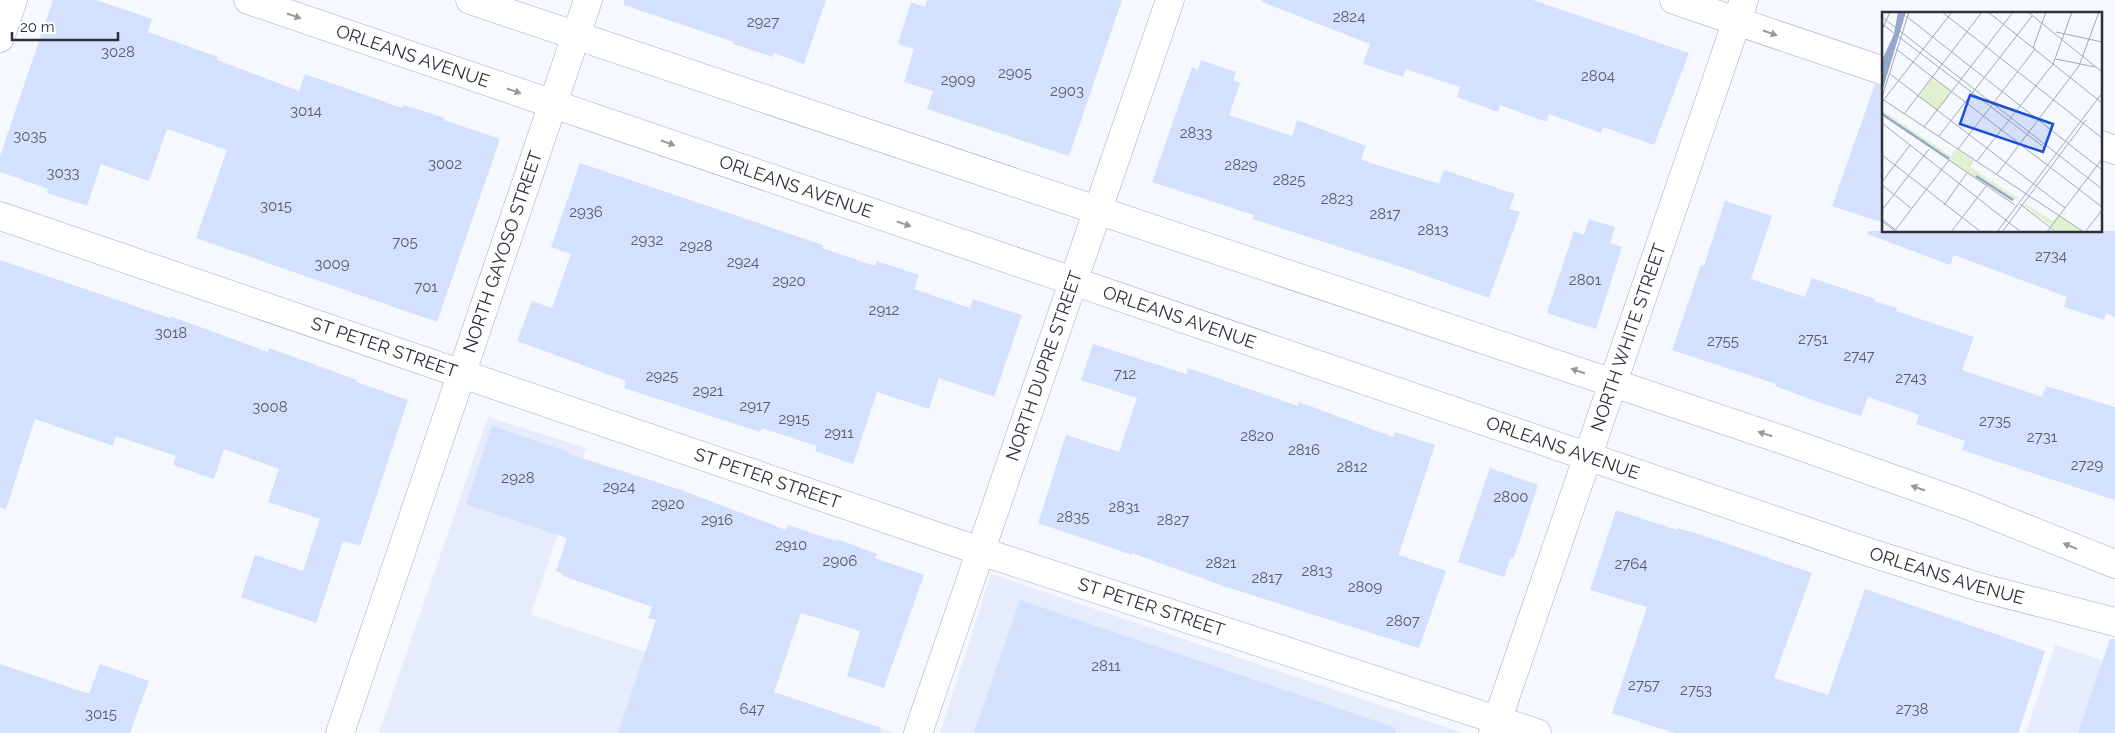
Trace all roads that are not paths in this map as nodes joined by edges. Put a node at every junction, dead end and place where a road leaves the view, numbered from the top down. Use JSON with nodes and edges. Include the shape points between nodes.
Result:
{"nodes":[{"id":1,"x":13,"y":0,"type":"edge"},
{"id":2,"x":248,"y":0,"type":"edge"},
{"id":3,"x":470,"y":0,"type":"edge"},
{"id":4,"x":588,"y":0,"type":"edge"},
{"id":5,"x":1170,"y":0,"type":"edge"},
{"id":6,"x":1674,"y":0,"type":"edge"},
{"id":7,"x":1740,"y":11,"type":"edge"},
{"id":8,"x":576,"y":35,"type":"junction"},
{"id":9,"x":0,"y":38,"type":"edge"},
{"id":10,"x":1882,"y":70,"type":"edge"},
{"id":11,"x":552,"y":104,"type":"junction"},
{"id":12,"x":2102,"y":145,"type":"edge"},
{"id":13,"x":2115,"y":150,"type":"edge"},
{"id":14,"x":1097,"y":210,"type":"junction"},
{"id":15,"x":0,"y":216,"type":"edge"},
{"id":16,"x":1073,"y":282,"type":"junction"},
{"id":17,"x":460,"y":373,"type":"junction"},
{"id":18,"x":1612,"y":383,"type":"junction"},
{"id":19,"x":1587,"y":457,"type":"junction"},
{"id":20,"x":980,"y":551,"type":"junction"},
{"id":21,"x":2115,"y":564,"type":"edge"},
{"id":22,"x":2115,"y":622,"type":"edge"},
{"id":23,"x":1495,"y":726,"type":"edge"},
{"id":24,"x":340,"y":733,"type":"edge"},
{"id":25,"x":918,"y":733,"type":"edge"},
{"id":26,"x":1537,"y":733,"type":"edge"}],
"edges":[{"from":1,"to":9,"type":"street"},
{"from":2,"to":11,"type":"street","name":"ORLEANS AVENUE","one_way":true},
{"from":3,"to":8,"type":"street"},
{"from":4,"to":8,"type":"street","name":"NORTH GAYOSO STREET"},
{"from":5,"to":14,"type":"street","name":"NORTH DUPRE STREET"},
{"from":6,"to":7,"type":"street"},
{"from":7,"to":10,"type":"street","one_way":true},
{"from":7,"to":18,"type":"street","name":"NORTH WHITE STREET"},
{"from":8,"to":11,"type":"street","name":"NORTH GAYOSO STREET"},
{"from":8,"to":14,"type":"street"},
{"from":11,"to":16,"type":"street","name":"ORLEANS AVENUE","one_way":true},
{"from":11,"to":17,"type":"street","name":"NORTH GAYOSO STREET"},
{"from":12,"to":13,"type":"street"},
{"from":14,"to":16,"type":"street","name":"NORTH DUPRE STREET"},
{"from":18,"to":14,"type":"street","one_way":true},
{"from":15,"to":17,"type":"street","name":"ST PETER STREET"},
{"from":16,"to":19,"type":"street","name":"ORLEANS AVENUE"},
{"from":16,"to":20,"type":"street","name":"NORTH DUPRE STREET"},
{"from":17,"to":20,"type":"street","name":"ST PETER STREET"},
{"from":17,"to":24,"type":"street","name":"NORTH GAYOSO STREET"},
{"from":18,"to":19,"type":"street","name":"NORTH WHITE STREET"},
{"from":21,"to":18,"type":"street","one_way":true,"via":[[1967,505]]},
{"from":19,"to":22,"type":"street","name":"ORLEANS AVENUE","via":[[1979,587]]},
{"from":19,"to":23,"type":"street","name":"NORTH WHITE STREET"},
{"from":20,"to":23,"type":"street","name":"ST PETER STREET"},
{"from":20,"to":25,"type":"street","name":"NORTH DUPRE STREET"},
{"from":23,"to":26,"type":"street","name":"ST PETER STREET"}]}
